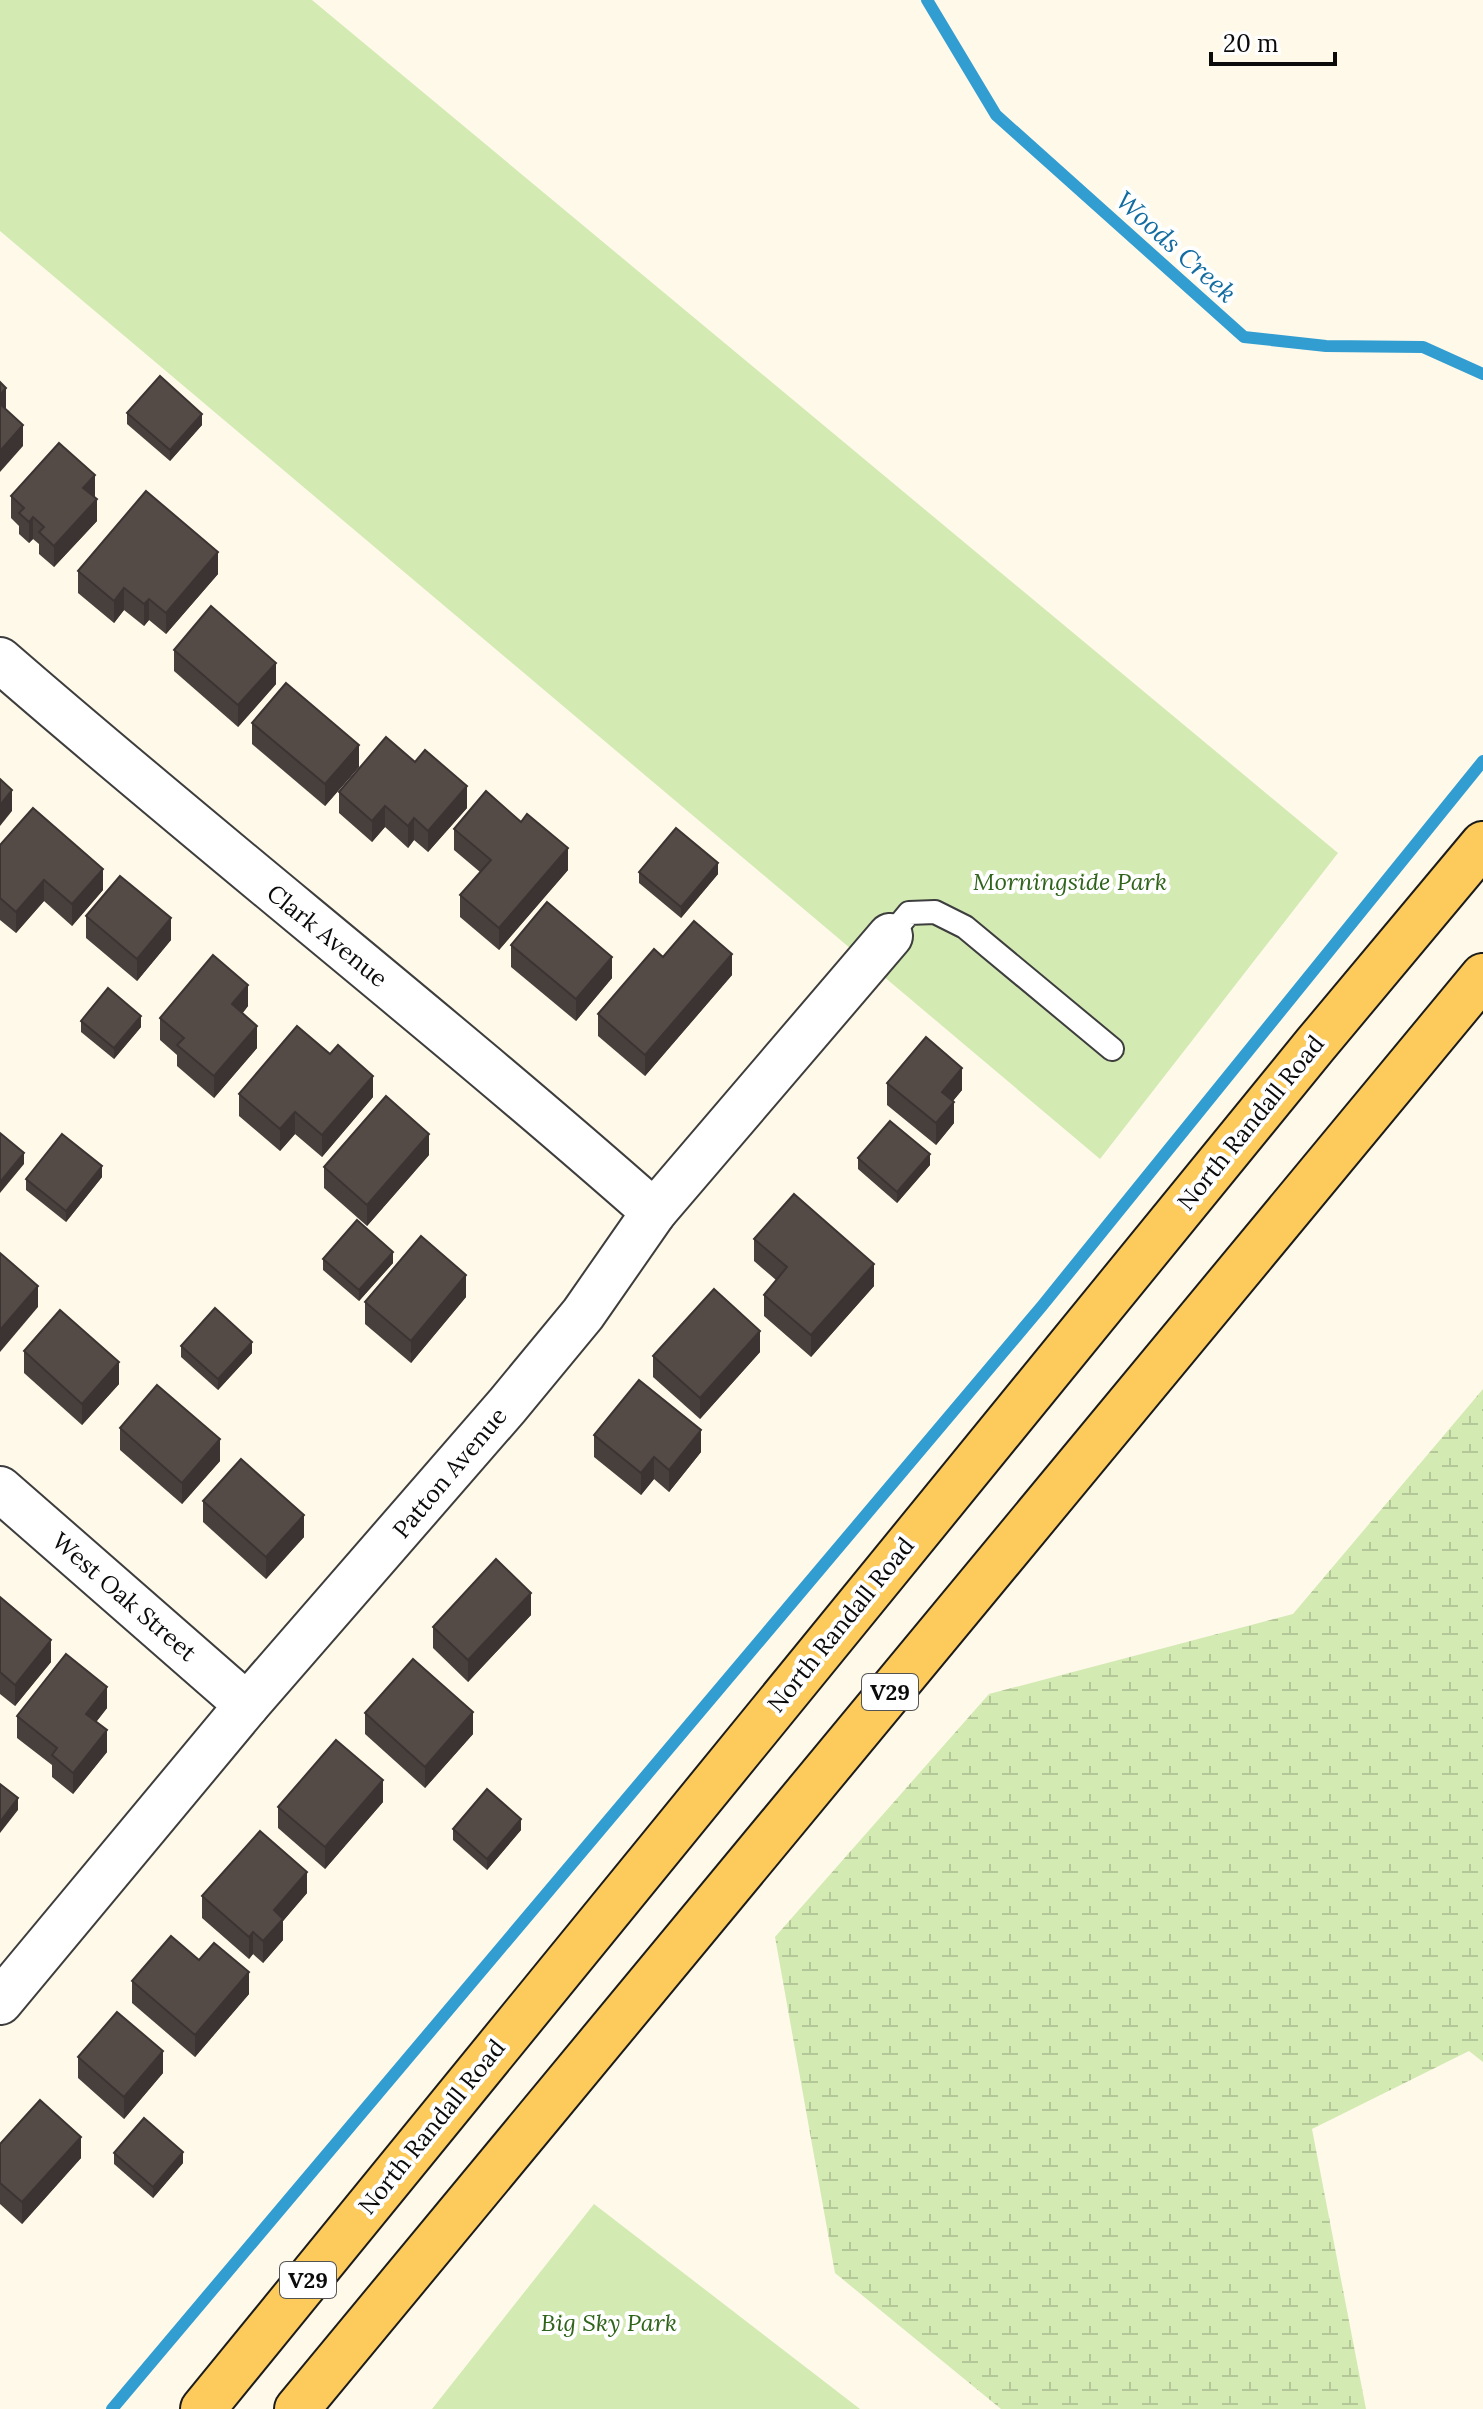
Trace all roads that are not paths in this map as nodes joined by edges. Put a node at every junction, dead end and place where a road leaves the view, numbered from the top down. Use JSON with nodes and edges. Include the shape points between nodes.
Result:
{"nodes":[{"id":1,"x":0,"y":660,"type":"edge"},
{"id":2,"x":1483,"y":844,"type":"edge"},
{"id":3,"x":890,"y":936,"type":"joint"},
{"id":4,"x":1483,"y":976,"type":"edge"},
{"id":5,"x":1112,"y":1049,"type":"dead end"},
{"id":6,"x":654,"y":1212,"type":"junction"},
{"id":7,"x":0,"y":1489,"type":"edge"},
{"id":8,"x":247,"y":1705,"type":"junction"},
{"id":9,"x":0,"y":2002,"type":"edge"},
{"id":10,"x":203,"y":2409,"type":"edge"},
{"id":11,"x":297,"y":2409,"type":"edge"}],
"edges":[{"from":1,"to":6,"type":"street","name":"Clark Avenue","via":[[494,1071]]},
{"from":2,"to":10,"type":"main road","name":"North Randall Road","number":"V29"},
{"from":3,"to":5,"type":"lane","via":[[909,913],[935,912],[965,927]]},
{"from":3,"to":6,"type":"street","name":"Patton Avenue"},
{"from":4,"to":11,"type":"main road","number":"V29"},
{"from":6,"to":8,"type":"street","name":"Patton Avenue","via":[[564,1337]]},
{"from":7,"to":8,"type":"street","name":"West Oak Street"},
{"from":8,"to":9,"type":"street","name":"Patton Avenue"}]}
